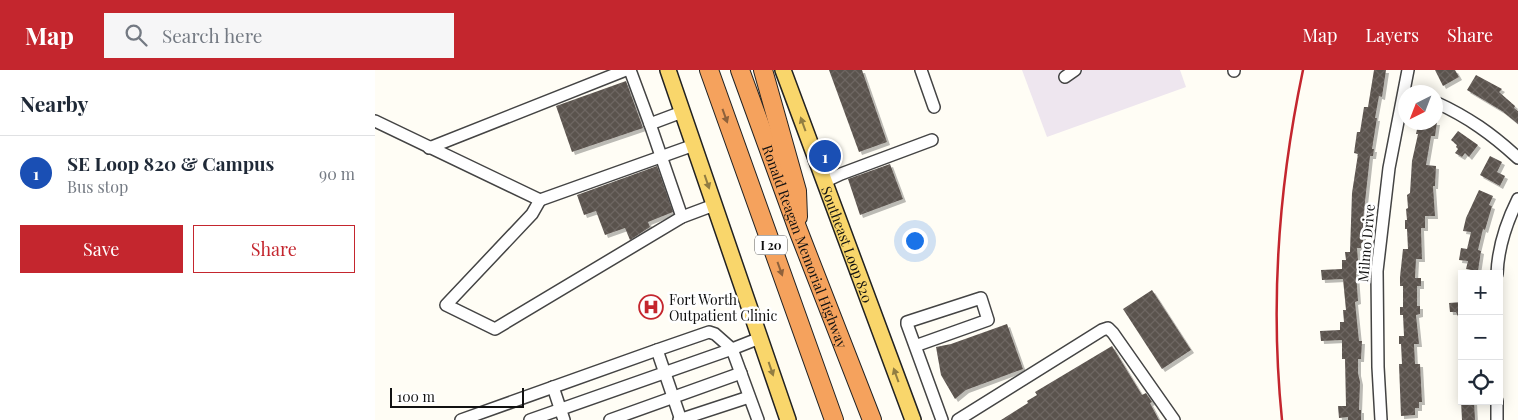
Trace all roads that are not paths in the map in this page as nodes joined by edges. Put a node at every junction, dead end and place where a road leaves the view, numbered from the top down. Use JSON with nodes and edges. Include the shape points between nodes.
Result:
{"nodes":[{"id":1,"x":626,"y":70,"type":"edge"},
{"id":2,"x":630,"y":70,"type":"edge"},
{"id":3,"x":668,"y":70,"type":"edge"},
{"id":4,"x":709,"y":70,"type":"edge"},
{"id":5,"x":740,"y":70,"type":"edge"},
{"id":6,"x":763,"y":70,"type":"edge"},
{"id":7,"x":783,"y":70,"type":"edge"},
{"id":8,"x":921,"y":70,"type":"edge"},
{"id":9,"x":1075,"y":70,"type":"edge"},
{"id":10,"x":1408,"y":70,"type":"edge"},
{"id":11,"x":1065,"y":77,"type":"dead end"},
{"id":12,"x":1406,"y":85,"type":"edge"},
{"id":13,"x":1443,"y":106,"type":"edge"},
{"id":14,"x":934,"y":107,"type":"dead end"},
{"id":15,"x":682,"y":112,"type":"junction"},
{"id":16,"x":375,"y":121,"type":"edge"},
{"id":17,"x":650,"y":124,"type":"junction"},
{"id":18,"x":1398,"y":125,"type":"edge"},
{"id":19,"x":933,"y":140,"type":"dead end"},
{"id":20,"x":694,"y":146,"type":"junction"},
{"id":21,"x":429,"y":148,"type":"junction"},
{"id":22,"x":661,"y":157,"type":"junction"},
{"id":23,"x":1518,"y":158,"type":"edge"},
{"id":24,"x":824,"y":182,"type":"junction"},
{"id":25,"x":1518,"y":199,"type":"edge"},
{"id":26,"x":540,"y":200,"type":"junction"},
{"id":27,"x":714,"y":205,"type":"junction"},
{"id":28,"x":682,"y":217,"type":"junction"},
{"id":29,"x":798,"y":230,"type":"junction"},
{"id":30,"x":1498,"y":270,"type":"edge"},
{"id":31,"x":760,"y":338,"type":"junction"},
{"id":32,"x":915,"y":346,"type":"junction"},
{"id":33,"x":732,"y":349,"type":"junction"},
{"id":34,"x":657,"y":350,"type":"junction"},
{"id":35,"x":665,"y":373,"type":"junction"},
{"id":36,"x":741,"y":373,"type":"junction"},
{"id":37,"x":553,"y":387,"type":"junction"},
{"id":38,"x":749,"y":397,"type":"junction"},
{"id":39,"x":674,"y":398,"type":"junction"},
{"id":40,"x":1497,"y":405,"type":"edge"},
{"id":41,"x":562,"y":414,"type":"edge"},
{"id":42,"x":461,"y":420,"type":"edge"},
{"id":43,"x":530,"y":420,"type":"edge"},
{"id":44,"x":609,"y":420,"type":"edge"},
{"id":45,"x":681,"y":420,"type":"edge"},
{"id":46,"x":758,"y":420,"type":"edge"},
{"id":47,"x":788,"y":420,"type":"edge"},
{"id":48,"x":834,"y":420,"type":"edge"},
{"id":49,"x":872,"y":420,"type":"edge"},
{"id":50,"x":913,"y":420,"type":"edge"},
{"id":51,"x":942,"y":420,"type":"edge"},
{"id":52,"x":958,"y":420,"type":"edge"},
{"id":53,"x":1174,"y":420,"type":"edge"},
{"id":54,"x":1381,"y":420,"type":"edge"},
{"id":55,"x":1497,"y":420,"type":"edge"}],
"edges":[{"from":1,"to":21,"type":"street"},
{"from":2,"to":17,"type":"street"},
{"from":3,"to":15,"type":"main road"},
{"from":4,"to":48,"type":"highway","number":"I 20","one_way":true},
{"from":5,"to":29,"type":"highway","name":"Ronald Reagan Memorial Highway","number":"I 20"},
{"from":6,"to":29,"type":"highway","via":[[797,191]]},
{"from":24,"to":7,"type":"main road","name":"Southeast Loop 820","one_way":true},
{"from":8,"to":14,"type":"street"},
{"from":9,"to":11,"type":"street"},
{"from":10,"to":12,"type":"street","name":"Milmo Drive"},
{"from":13,"to":23,"type":"street","via":[[1460,113]]},
{"from":15,"to":17,"type":"street"},
{"from":15,"to":20,"type":"main road"},
{"from":16,"to":21,"type":"street"},
{"from":17,"to":22,"type":"street"},
{"from":18,"to":54,"type":"street","name":"Milmo Drive","via":[[1389,168],[1377,271]]},
{"from":19,"to":24,"type":"street"},
{"from":20,"to":22,"type":"street"},
{"from":20,"to":27,"type":"main road","one_way":true},
{"from":21,"to":26,"type":"street"},
{"from":22,"to":26,"type":"street"},
{"from":22,"to":28,"type":"street"},
{"from":50,"to":24,"type":"main road","name":"Southeast Loop 820","one_way":true},
{"from":25,"to":30,"type":"street","via":[[1501,242]]},
{"from":26,"to":28,"type":"street","via":[[532,214],[446,304],[495,329]]},
{"from":27,"to":28,"type":"street"},
{"from":27,"to":31,"type":"main road"},
{"from":29,"to":49,"type":"highway","name":"Ronald Reagan Memorial Highway","number":"I 20"},
{"from":31,"to":33,"type":"street"},
{"from":31,"to":47,"type":"main road","one_way":true},
{"from":32,"to":32,"type":"street","via":[[907,324],[909,321],[981,298],[988,320]]},
{"from":32,"to":51,"type":"street"},
{"from":33,"to":34,"type":"street","via":[[709,332]]},
{"from":33,"to":35,"type":"street"},
{"from":33,"to":36,"type":"street"},
{"from":34,"to":35,"type":"street"},
{"from":34,"to":37,"type":"street"},
{"from":35,"to":39,"type":"street"},
{"from":35,"to":41,"type":"street"},
{"from":36,"to":38,"type":"street"},
{"from":36,"to":39,"type":"street"},
{"from":37,"to":41,"type":"street"},
{"from":37,"to":42,"type":"street"},
{"from":38,"to":45,"type":"street"},
{"from":38,"to":46,"type":"street"},
{"from":39,"to":44,"type":"street"},
{"from":39,"to":45,"type":"street"},
{"from":40,"to":55,"type":"street"},
{"from":41,"to":43,"type":"street"},
{"from":52,"to":53,"type":"street","via":[[1107,328]]}]}
